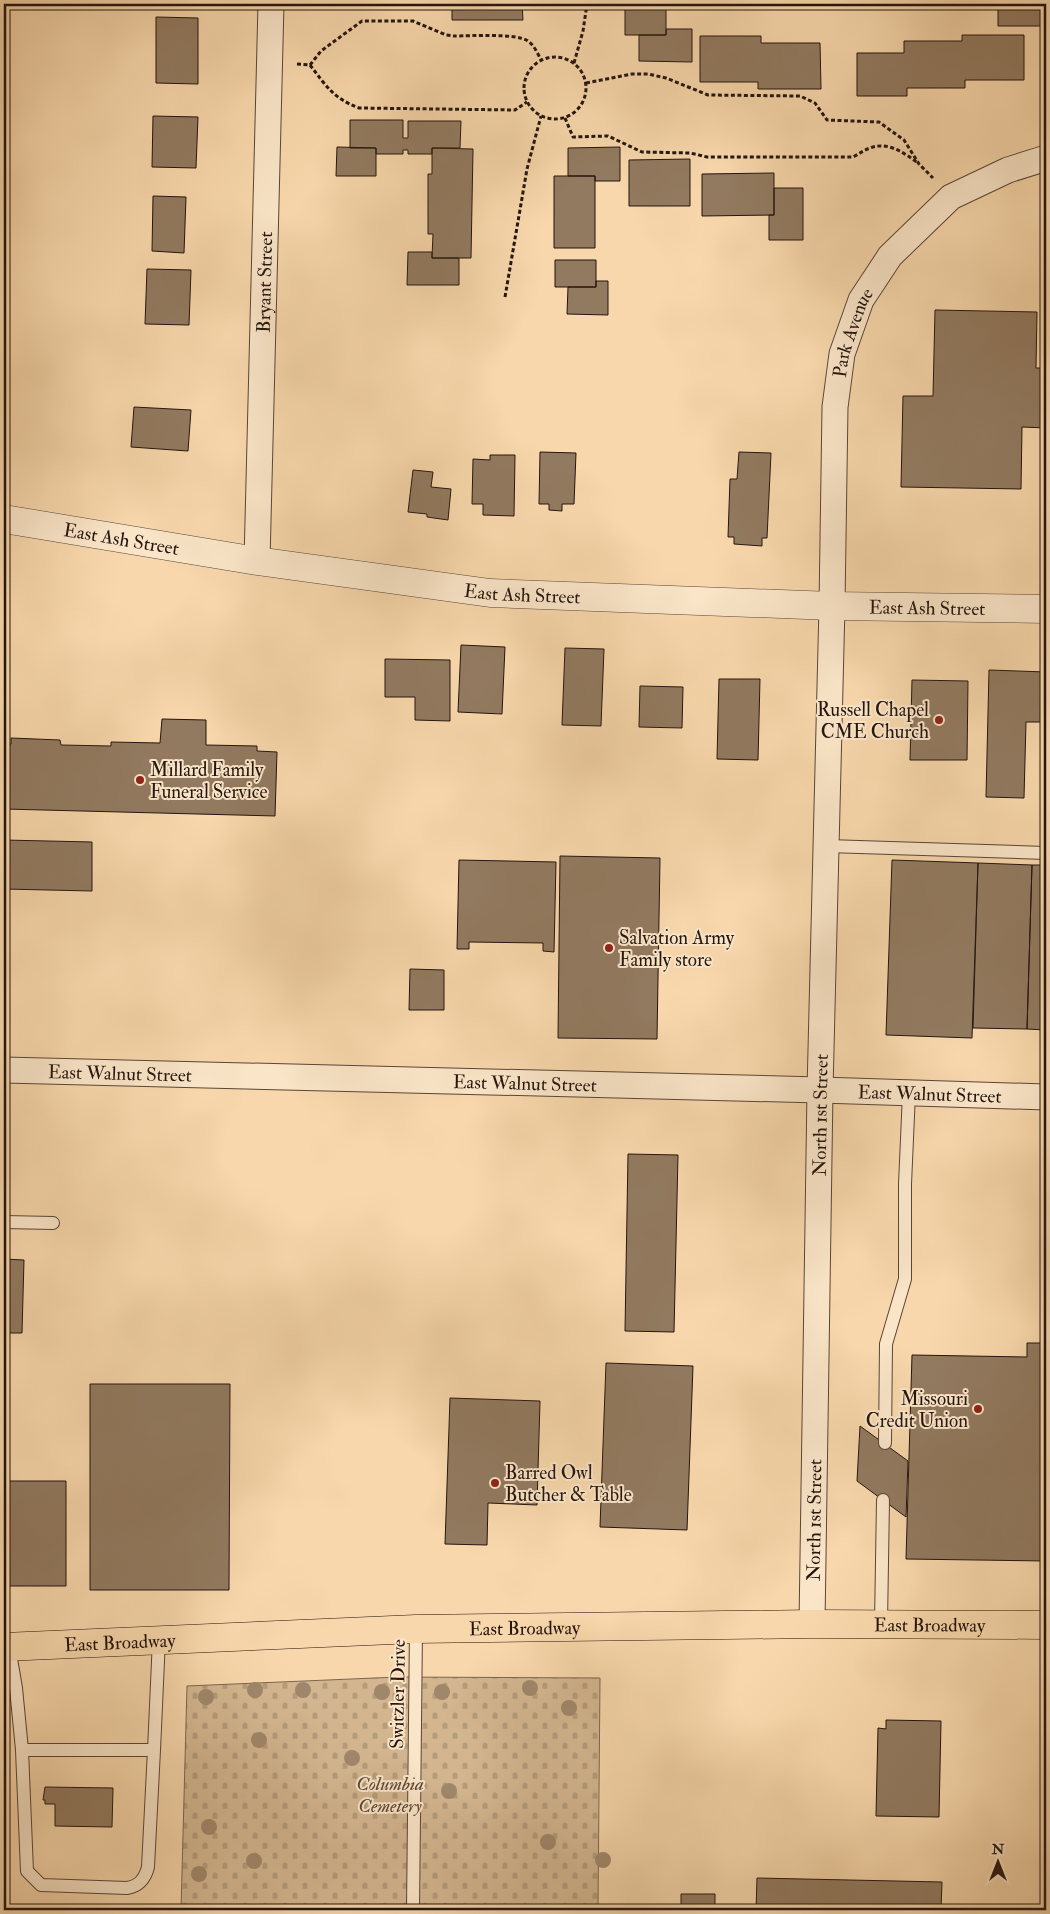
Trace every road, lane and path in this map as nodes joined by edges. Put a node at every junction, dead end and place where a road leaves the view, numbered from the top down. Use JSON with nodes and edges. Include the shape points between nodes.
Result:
{"nodes":[{"id":1,"x":271,"y":4,"type":"edge"},
{"id":2,"x":587,"y":4,"type":"edge"},
{"id":3,"x":541,"y":60,"type":"junction"},
{"id":4,"x":269,"y":62,"type":"junction"},
{"id":5,"x":574,"y":63,"type":"junction"},
{"id":6,"x":310,"y":65,"type":"junction"},
{"id":7,"x":586,"y":83,"type":"junction"},
{"id":8,"x":527,"y":102,"type":"junction"},
{"id":9,"x":541,"y":116,"type":"junction"},
{"id":10,"x":565,"y":118,"type":"junction"},
{"id":11,"x":1046,"y":158,"type":"edge"},
{"id":12,"x":919,"y":164,"type":"junction"},
{"id":13,"x":951,"y":197,"type":"junction"},
{"id":14,"x":504,"y":297,"type":"dead end"},
{"id":15,"x":4,"y":519,"type":"edge"},
{"id":16,"x":257,"y":561,"type":"junction"},
{"id":17,"x":832,"y":606,"type":"junction"},
{"id":18,"x":1046,"y":609,"type":"edge"},
{"id":19,"x":827,"y":846,"type":"junction"},
{"id":20,"x":1046,"y":853,"type":"edge"},
{"id":21,"x":4,"y":1070,"type":"edge"},
{"id":22,"x":820,"y":1090,"type":"junction"},
{"id":23,"x":909,"y":1093,"type":"junction"},
{"id":24,"x":1046,"y":1097,"type":"edge"},
{"id":25,"x":4,"y":1222,"type":"edge"},
{"id":26,"x":53,"y":1223,"type":"dead end"},
{"id":27,"x":884,"y":1443,"type":"dead end"},
{"id":28,"x":883,"y":1500,"type":"dead end"},
{"id":29,"x":812,"y":1624,"type":"junction"},
{"id":30,"x":882,"y":1624,"type":"junction"},
{"id":31,"x":1046,"y":1625,"type":"edge"},
{"id":32,"x":416,"y":1629,"type":"junction"},
{"id":33,"x":159,"y":1639,"type":"junction"},
{"id":34,"x":6,"y":1647,"type":"edge"},
{"id":35,"x":22,"y":1750,"type":"junction"},
{"id":36,"x":154,"y":1750,"type":"junction"},
{"id":37,"x":413,"y":1910,"type":"edge"}],
"edges":[{"from":1,"to":4,"type":"street","name":"Bryant Street"},
{"from":2,"to":5,"type":"path"},
{"from":3,"to":5,"type":"path","via":[[558,57]]},
{"from":3,"to":6,"type":"path","via":[[528,41],[517,37],[454,36],[413,21],[362,21],[321,51]]},
{"from":3,"to":8,"type":"path","via":[[527,74],[524,83]]},
{"from":4,"to":6,"type":"path"},
{"from":4,"to":16,"type":"street","name":"Bryant Street"},
{"from":5,"to":7,"type":"path"},
{"from":6,"to":8,"type":"path","via":[[332,93],[359,108],[515,110]]},
{"from":7,"to":10,"type":"path","via":[[580,108]]},
{"from":7,"to":12,"type":"path","via":[[648,74],[708,95],[800,96],[815,103],[827,120],[879,122],[904,140]]},
{"from":8,"to":9,"type":"path"},
{"from":9,"to":10,"type":"path"},
{"from":9,"to":14,"type":"path","via":[[527,169]]},
{"from":10,"to":12,"type":"path","via":[[573,137],[608,136],[642,152],[690,153],[707,157],[853,157],[882,146],[904,153]]},
{"from":11,"to":13,"type":"street","name":"Park Avenue","via":[[1008,170]]},
{"from":12,"to":13,"type":"path"},
{"from":13,"to":17,"type":"street","name":"Park Avenue","via":[[890,256],[861,300],[842,354],[835,407]]},
{"from":15,"to":16,"type":"street","name":"East Ash Street"},
{"from":16,"to":17,"type":"street","name":"East Ash Street","via":[[490,593]]},
{"from":17,"to":18,"type":"street","name":"East Ash Street"},
{"from":17,"to":19,"type":"street","name":"North 1st Street"},
{"from":19,"to":20,"type":"lane"},
{"from":19,"to":22,"type":"street","name":"North 1st Street"},
{"from":21,"to":22,"type":"street","name":"East Walnut Street"},
{"from":22,"to":23,"type":"street","name":"East Walnut Street"},
{"from":22,"to":29,"type":"street","name":"North 1st Street"},
{"from":23,"to":24,"type":"street","name":"East Walnut Street"},
{"from":23,"to":27,"type":"lane","via":[[905,1279],[886,1344]]},
{"from":25,"to":26,"type":"lane"},
{"from":28,"to":30,"type":"lane"},
{"from":29,"to":30,"type":"main road","name":"East Broadway"},
{"from":29,"to":32,"type":"main road","name":"East Broadway"},
{"from":30,"to":31,"type":"main road","name":"East Broadway"},
{"from":32,"to":33,"type":"main road","name":"East Broadway"},
{"from":32,"to":37,"type":"lane","name":"Switzler Drive"},
{"from":33,"to":34,"type":"main road","name":"East Broadway"},
{"from":33,"to":36,"type":"lane"},
{"from":34,"to":35,"type":"lane","via":[[16,1688]]},
{"from":35,"to":36,"type":"lane"},
{"from":35,"to":36,"type":"lane","via":[[27,1871],[42,1884],[127,1888],[141,1882],[148,1867]]}]}
